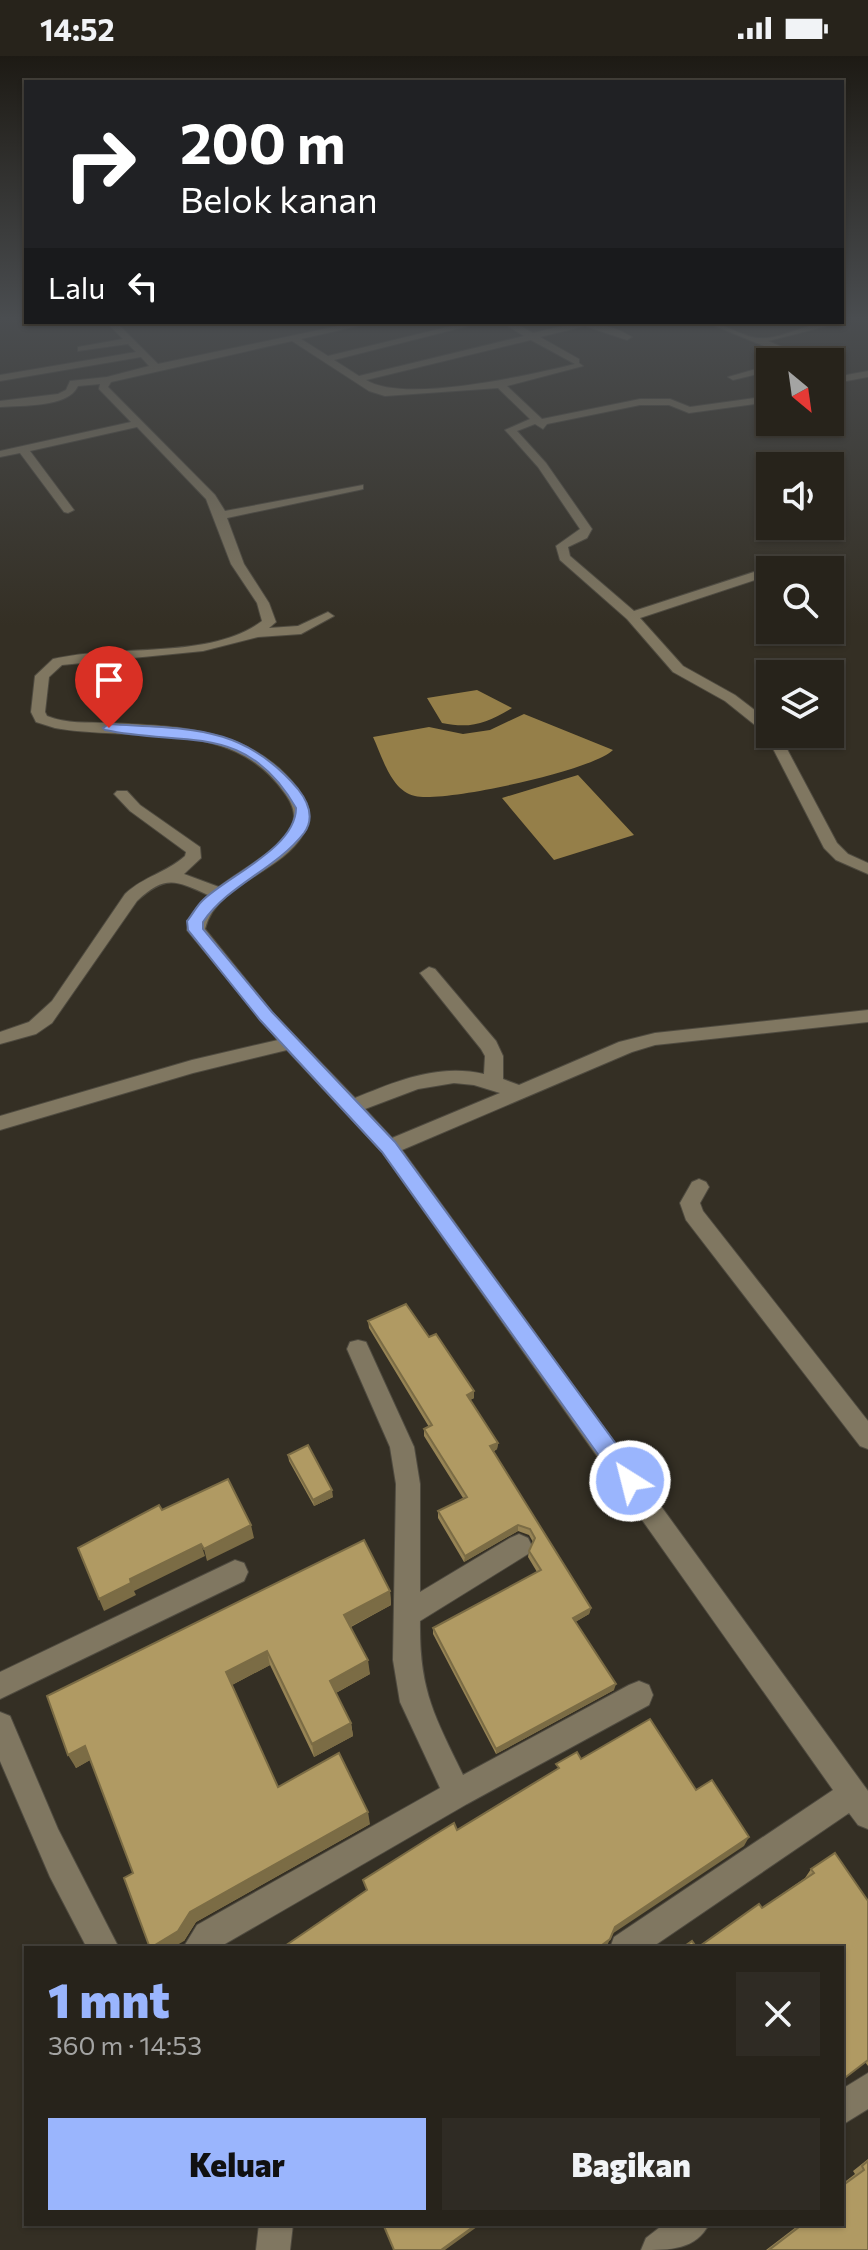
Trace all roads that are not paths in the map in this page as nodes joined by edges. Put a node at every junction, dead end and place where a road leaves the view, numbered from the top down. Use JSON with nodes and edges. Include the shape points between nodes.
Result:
{"nodes":[{"id":1,"x":541,"y":421,"type":"edge"},
{"id":2,"x":538,"y":422,"type":"junction"},
{"id":3,"x":141,"y":423,"type":"joint"},
{"id":4,"x":552,"y":433,"type":"dead end"},
{"id":5,"x":23,"y":449,"type":"junction"},
{"id":6,"x":0,"y":454,"type":"edge"},
{"id":7,"x":359,"y":487,"type":"dead end"},
{"id":8,"x":68,"y":510,"type":"dead end"},
{"id":9,"x":224,"y":515,"type":"junction"},
{"id":10,"x":756,"y":575,"type":"edge"},
{"id":11,"x":328,"y":616,"type":"dead end"},
{"id":12,"x":632,"y":616,"type":"junction"},
{"id":13,"x":260,"y":633,"type":"junction"},
{"id":14,"x":756,"y":720,"type":"edge"},
{"id":15,"x":779,"y":748,"type":"edge"},
{"id":16,"x":122,"y":794,"type":"dead end"},
{"id":17,"x":868,"y":869,"type":"edge"},
{"id":18,"x":172,"y":876,"type":"junction"},
{"id":19,"x":221,"y":894,"type":"junction"},
{"id":20,"x":429,"y":973,"type":"dead end"},
{"id":21,"x":868,"y":1016,"type":"edge"},
{"id":22,"x":0,"y":1038,"type":"edge"},
{"id":23,"x":291,"y":1043,"type":"junction"},
{"id":24,"x":493,"y":1080,"type":"junction"},
{"id":25,"x":519,"y":1093,"type":"junction"},
{"id":26,"x":352,"y":1107,"type":"junction"},
{"id":27,"x":0,"y":1123,"type":"edge"},
{"id":28,"x":389,"y":1147,"type":"junction"},
{"id":29,"x":699,"y":1187,"type":"dead end"},
{"id":30,"x":358,"y":1349,"type":"dead end"},
{"id":31,"x":868,"y":1439,"type":"edge"},
{"id":32,"x":519,"y":1546,"type":"dead end"},
{"id":33,"x":235,"y":1572,"type":"dead end"},
{"id":34,"x":405,"y":1615,"type":"junction"},
{"id":35,"x":0,"y":1686,"type":"edge"},
{"id":36,"x":639,"y":1695,"type":"dead end"},
{"id":37,"x":0,"y":1726,"type":"edge"},
{"id":38,"x":457,"y":1794,"type":"junction"},
{"id":39,"x":861,"y":1804,"type":"edge"},
{"id":40,"x":103,"y":1946,"type":"edge"},
{"id":41,"x":200,"y":1946,"type":"edge"},
{"id":42,"x":628,"y":1946,"type":"edge"},
{"id":43,"x":868,"y":2089,"type":"edge"},
{"id":44,"x":844,"y":2107,"type":"edge"},
{"id":45,"x":276,"y":2226,"type":"edge"},
{"id":46,"x":689,"y":2226,"type":"edge"},
{"id":47,"x":273,"y":2250,"type":"edge"},
{"id":48,"x":658,"y":2250,"type":"edge"}],
"edges":[{"from":1,"to":2,"type":"street"},
{"from":2,"to":4,"type":"street"},
{"from":2,"to":12,"type":"street","via":[[510,430],[542,465],[586,529],[562,546],[564,557]]},
{"from":3,"to":5,"type":"street"},
{"from":3,"to":9,"type":"street"},
{"from":5,"to":6,"type":"street"},
{"from":5,"to":8,"type":"street"},
{"from":7,"to":9,"type":"street"},
{"from":9,"to":13,"type":"street","via":[[242,574],[270,617]]},
{"from":10,"to":12,"type":"street"},
{"from":11,"to":13,"type":"street","via":[[301,630]]},
{"from":12,"to":14,"type":"street","via":[[678,669]]},
{"from":13,"to":19,"type":"street","via":[[215,645],[73,658],[48,668],[39,690],[38,712],[48,723],[191,733],[239,745],[270,766],[303,808],[303,821],[286,843]]},
{"from":15,"to":17,"type":"street","via":[[830,845]]},
{"from":16,"to":18,"type":"street","via":[[194,850],[193,858]]},
{"from":18,"to":19,"type":"street"},
{"from":18,"to":22,"type":"street","via":[[142,884],[43,1022]]},
{"from":19,"to":23,"type":"street","via":[[199,912],[196,930]]},
{"from":20,"to":24,"type":"street","via":[[489,1046]]},
{"from":21,"to":25,"type":"street","via":[[655,1039]]},
{"from":23,"to":26,"type":"street"},
{"from":23,"to":27,"type":"street"},
{"from":24,"to":25,"type":"street"},
{"from":24,"to":26,"type":"street","via":[[445,1074]]},
{"from":25,"to":28,"type":"street"},
{"from":26,"to":28,"type":"street"},
{"from":28,"to":39,"type":"street"},
{"from":29,"to":31,"type":"street","via":[[690,1203],[693,1214]]},
{"from":30,"to":34,"type":"street","via":[[402,1447],[408,1484]]},
{"from":32,"to":34,"type":"street"},
{"from":33,"to":35,"type":"street"},
{"from":34,"to":38,"type":"street","via":[[414,1702]]},
{"from":36,"to":38,"type":"street"},
{"from":37,"to":40,"type":"street","via":[[79,1906]]},
{"from":38,"to":41,"type":"street","via":[[208,1936]]},
{"from":39,"to":42,"type":"street"},
{"from":43,"to":44,"type":"street"},
{"from":45,"to":47,"type":"street"},
{"from":46,"to":48,"type":"street"}]}
